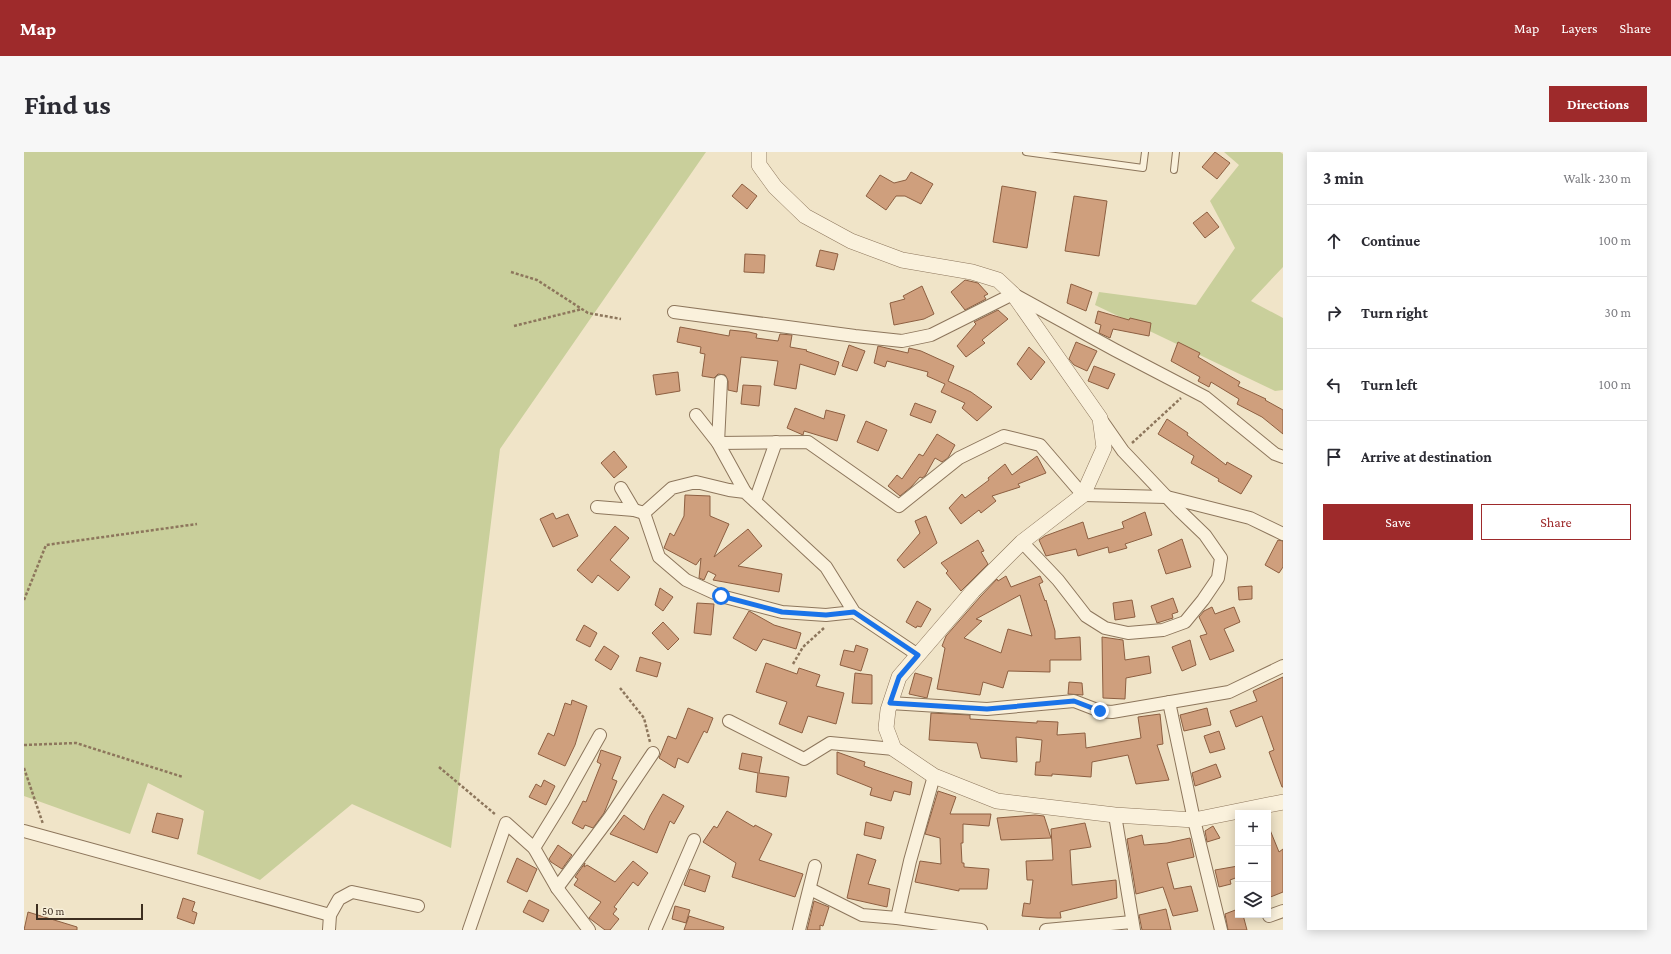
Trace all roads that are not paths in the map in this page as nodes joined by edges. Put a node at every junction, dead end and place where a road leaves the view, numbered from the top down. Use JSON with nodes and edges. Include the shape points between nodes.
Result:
{"nodes":[{"id":1,"x":759,"y":152,"type":"edge"},
{"id":2,"x":1026,"y":152,"type":"edge"},
{"id":3,"x":1145,"y":152,"type":"edge"},
{"id":4,"x":1176,"y":152,"type":"edge"},
{"id":5,"x":1174,"y":170,"type":"dead end"},
{"id":6,"x":1013,"y":294,"type":"junction"},
{"id":7,"x":674,"y":312,"type":"dead end"},
{"id":8,"x":721,"y":381,"type":"dead end"},
{"id":9,"x":696,"y":415,"type":"dead end"},
{"id":10,"x":1100,"y":418,"type":"junction"},
{"id":11,"x":776,"y":442,"type":"junction"},
{"id":12,"x":718,"y":443,"type":"junction"},
{"id":13,"x":1283,"y":457,"type":"edge"},
{"id":14,"x":621,"y":488,"type":"dead end"},
{"id":15,"x":745,"y":492,"type":"junction"},
{"id":16,"x":1083,"y":495,"type":"junction"},
{"id":17,"x":1167,"y":497,"type":"junction"},
{"id":18,"x":755,"y":501,"type":"junction"},
{"id":19,"x":597,"y":507,"type":"dead end"},
{"id":20,"x":639,"y":512,"type":"junction"},
{"id":21,"x":1283,"y":534,"type":"edge"},
{"id":22,"x":1022,"y":542,"type":"junction"},
{"id":23,"x":854,"y":612,"type":"junction"},
{"id":24,"x":918,"y":655,"type":"junction"},
{"id":25,"x":1283,"y":666,"type":"edge"},
{"id":26,"x":1169,"y":702,"type":"junction"},
{"id":27,"x":890,"y":703,"type":"junction"},
{"id":28,"x":729,"y":721,"type":"dead end"},
{"id":29,"x":600,"y":735,"type":"dead end"},
{"id":30,"x":894,"y":749,"type":"junction"},
{"id":31,"x":653,"y":753,"type":"road end"},
{"id":32,"x":934,"y":776,"type":"junction"},
{"id":33,"x":1283,"y":802,"type":"edge"},
{"id":34,"x":1115,"y":815,"type":"junction"},
{"id":35,"x":1194,"y":820,"type":"junction"},
{"id":36,"x":25,"y":834,"type":"edge"},
{"id":37,"x":694,"y":840,"type":"dead end"},
{"id":38,"x":534,"y":848,"type":"junction"},
{"id":39,"x":815,"y":866,"type":"dead end"},
{"id":40,"x":557,"y":888,"type":"junction"},
{"id":41,"x":810,"y":889,"type":"junction"},
{"id":42,"x":418,"y":906,"type":"dead end"},
{"id":43,"x":1283,"y":911,"type":"edge"},
{"id":44,"x":330,"y":915,"type":"junction"},
{"id":45,"x":1271,"y":915,"type":"edge"},
{"id":46,"x":897,"y":918,"type":"junction"},
{"id":47,"x":1133,"y":926,"type":"edge"},
{"id":48,"x":472,"y":929,"type":"edge"},
{"id":49,"x":328,"y":930,"type":"edge"},
{"id":50,"x":589,"y":930,"type":"edge"},
{"id":51,"x":655,"y":930,"type":"edge"},
{"id":52,"x":799,"y":930,"type":"edge"},
{"id":53,"x":981,"y":930,"type":"edge"},
{"id":54,"x":1046,"y":930,"type":"edge"},
{"id":55,"x":1221,"y":930,"type":"edge"}],
"edges":[{"from":1,"to":6,"type":"street","via":[[759,165],[775,187],[805,216],[851,241],[902,260],[972,272],[998,280]]},
{"from":2,"to":3,"type":"lane","via":[[1143,168]]},
{"from":4,"to":5,"type":"lane"},
{"from":6,"to":7,"type":"street","via":[[931,335],[902,341]]},
{"from":6,"to":10,"type":"street"},
{"from":6,"to":13,"type":"street","via":[[1205,397],[1275,454]]},
{"from":8,"to":12,"type":"street"},
{"from":9,"to":12,"type":"street"},
{"from":10,"to":16,"type":"street","via":[[1104,448]]},
{"from":10,"to":17,"type":"street","via":[[1123,451]]},
{"from":11,"to":12,"type":"street"},
{"from":11,"to":16,"type":"street","via":[[808,442],[899,506],[959,458],[1004,436],[1040,445]]},
{"from":11,"to":18,"type":"street"},
{"from":12,"to":15,"type":"street"},
{"from":14,"to":20,"type":"street"},
{"from":15,"to":18,"type":"street"},
{"from":15,"to":20,"type":"street","via":[[696,482],[672,488]]},
{"from":16,"to":17,"type":"street"},
{"from":16,"to":22,"type":"street"},
{"from":17,"to":21,"type":"street","via":[[1250,518]]},
{"from":17,"to":22,"type":"street","via":[[1206,535],[1221,558],[1218,578],[1203,600],[1185,622],[1163,630],[1128,633],[1105,628],[1086,616],[1058,580]]},
{"from":18,"to":23,"type":"street","via":[[826,567]]},
{"from":19,"to":20,"type":"street"},
{"from":20,"to":23,"type":"street","via":[[659,557],[686,580],[721,596],[782,612],[826,615]]},
{"from":22,"to":24,"type":"street","via":[[973,591]]},
{"from":23,"to":24,"type":"street"},
{"from":24,"to":27,"type":"street","via":[[899,677]]},
{"from":25,"to":26,"type":"street","via":[[1229,692]]},
{"from":26,"to":27,"type":"street","via":[[1112,712],[1100,711],[1074,701],[987,709]]},
{"from":26,"to":35,"type":"street"},
{"from":27,"to":30,"type":"street","via":[[886,728]]},
{"from":28,"to":30,"type":"street","via":[[804,759],[830,743]]},
{"from":29,"to":38,"type":"street"},
{"from":30,"to":32,"type":"street"},
{"from":31,"to":40,"type":"street","via":[[610,817]]},
{"from":32,"to":34,"type":"street","via":[[997,801]]},
{"from":32,"to":46,"type":"street"},
{"from":33,"to":35,"type":"street"},
{"from":34,"to":35,"type":"street"},
{"from":34,"to":47,"type":"street"},
{"from":35,"to":55,"type":"street"},
{"from":36,"to":44,"type":"street","via":[[48,838]]},
{"from":37,"to":51,"type":"street"},
{"from":38,"to":40,"type":"street"},
{"from":38,"to":48,"type":"street","via":[[506,823]]},
{"from":39,"to":41,"type":"street"},
{"from":40,"to":50,"type":"street"},
{"from":41,"to":46,"type":"street","via":[[862,915]]},
{"from":41,"to":52,"type":"street"},
{"from":42,"to":44,"type":"street","via":[[352,892],[339,899]]},
{"from":43,"to":45,"type":"street"},
{"from":44,"to":49,"type":"street"},
{"from":46,"to":53,"type":"street"},
{"from":47,"to":54,"type":"street"}]}
